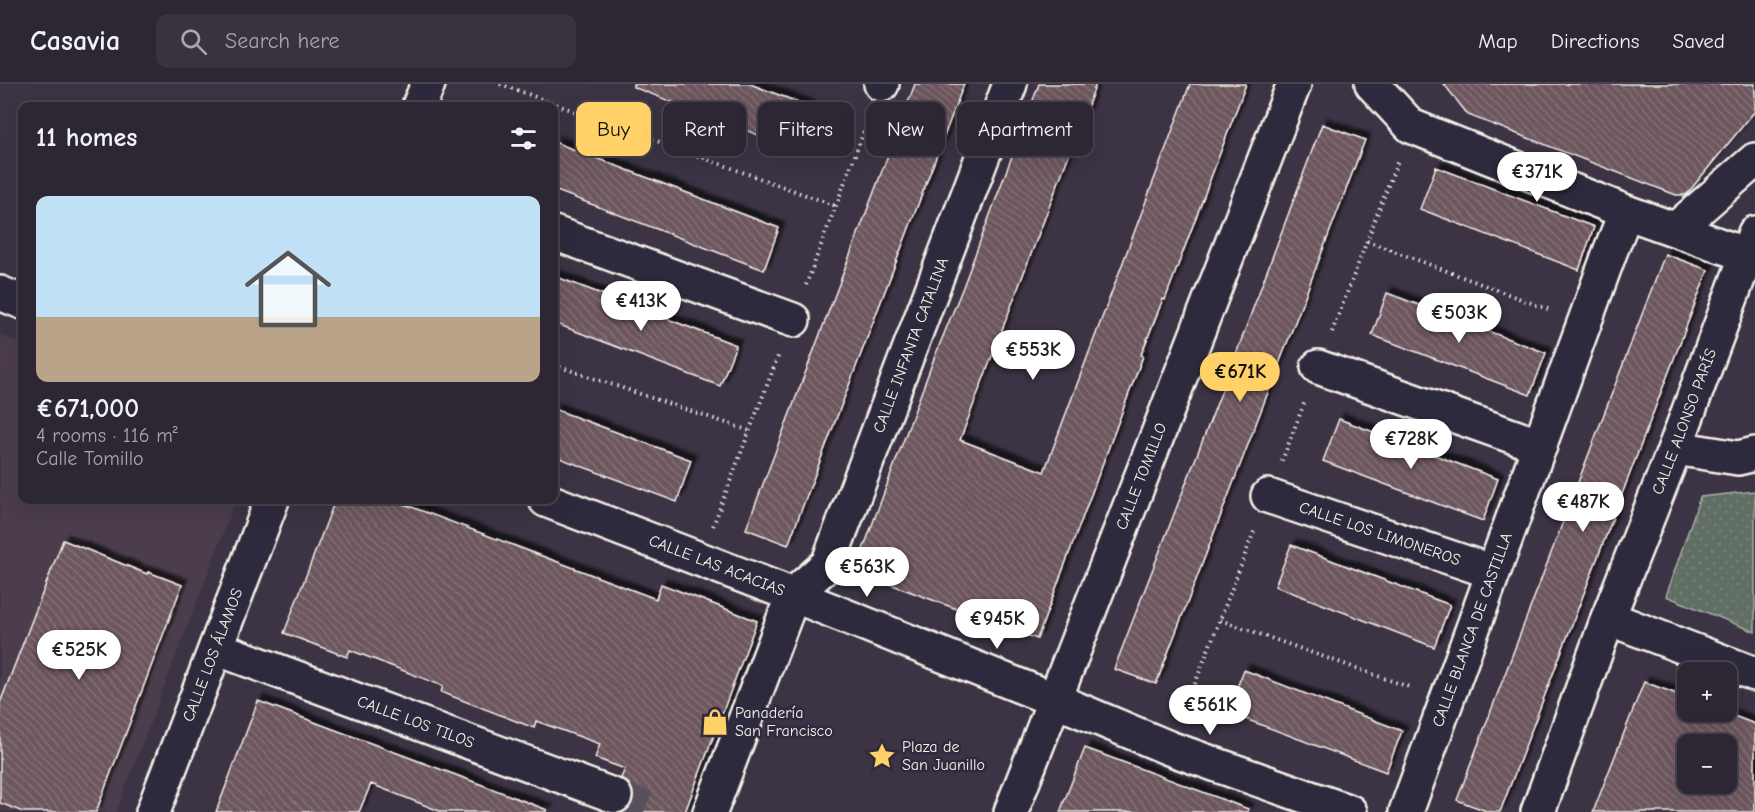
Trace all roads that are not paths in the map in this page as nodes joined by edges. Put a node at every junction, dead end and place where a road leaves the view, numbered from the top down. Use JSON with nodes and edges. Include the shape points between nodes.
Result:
{"nodes":[{"id":1,"x":428,"y":84,"type":"edge"},
{"id":2,"x":1010,"y":84,"type":"edge"},
{"id":3,"x":1294,"y":84,"type":"edge"},
{"id":4,"x":1372,"y":84,"type":"edge"},
{"id":5,"x":421,"y":102,"type":"edge"},
{"id":6,"x":1755,"y":160,"type":"edge"},
{"id":7,"x":1626,"y":212,"type":"junction"},
{"id":8,"x":1676,"y":229,"type":"junction"},
{"id":9,"x":558,"y":234,"type":"edge"},
{"id":10,"x":1752,"y":248,"type":"edge"},
{"id":11,"x":0,"y":293,"type":"edge"},
{"id":12,"x":18,"y":300,"type":"edge"},
{"id":13,"x":793,"y":320,"type":"dead end"},
{"id":14,"x":1318,"y":367,"type":"road end"},
{"id":15,"x":1539,"y":446,"type":"junction"},
{"id":16,"x":1675,"y":448,"type":"junction"},
{"id":17,"x":1755,"y":454,"type":"edge"},
{"id":18,"x":1268,"y":496,"type":"road end"},
{"id":19,"x":270,"y":504,"type":"edge"},
{"id":20,"x":556,"y":504,"type":"edge"},
{"id":21,"x":1493,"y":572,"type":"junction"},
{"id":22,"x":793,"y":595,"type":"junction"},
{"id":23,"x":1608,"y":618,"type":"junction"},
{"id":24,"x":216,"y":648,"type":"junction"},
{"id":25,"x":1755,"y":674,"type":"edge"},
{"id":26,"x":1055,"y":700,"type":"junction"},
{"id":27,"x":615,"y":796,"type":"tunnel mouth"},
{"id":28,"x":153,"y":812,"type":"edge"},
{"id":29,"x":710,"y":812,"type":"edge"},
{"id":30,"x":1011,"y":812,"type":"edge"},
{"id":31,"x":1350,"y":812,"type":"edge"},
{"id":32,"x":1406,"y":812,"type":"edge"},
{"id":33,"x":1538,"y":812,"type":"edge"}],
"edges":[{"from":1,"to":5,"type":"street"},
{"from":2,"to":22,"type":"street","name":"CALLE INFANTA CATALINA","via":[[828,564]]},
{"from":3,"to":26,"type":"street","name":"CALLE TOMILLO"},
{"from":4,"to":7,"type":"street","via":[[1411,126]]},
{"from":6,"to":8,"type":"street"},
{"from":7,"to":8,"type":"street"},
{"from":7,"to":15,"type":"street","name":"CALLE BLANCA DE CASTILLA"},
{"from":8,"to":10,"type":"street"},
{"from":9,"to":13,"type":"street"},
{"from":10,"to":16,"type":"street","name":"CALLE ALONSO PARÍS"},
{"from":11,"to":12,"type":"street"},
{"from":14,"to":15,"type":"street"},
{"from":15,"to":21,"type":"street","name":"CALLE BLANCA DE CASTILLA"},
{"from":16,"to":17,"type":"street","via":[[1738,458]]},
{"from":16,"to":23,"type":"street","name":"CALLE ALONSO PARÍS"},
{"from":18,"to":21,"type":"street","name":"CALLE LOS LIMONEROS"},
{"from":19,"to":24,"type":"street","name":"CALLE LOS ÁLAMOS"},
{"from":20,"to":22,"type":"street","name":"CALLE LAS ACACIAS"},
{"from":21,"to":32,"type":"street","name":"CALLE BLANCA DE CASTILLA"},
{"from":22,"to":26,"type":"street","name":"CALLE LAS ACACIAS"},
{"from":22,"to":29,"type":"street"},
{"from":23,"to":25,"type":"street"},
{"from":23,"to":33,"type":"street","name":"CALLE ALONSO PARÍS"},
{"from":24,"to":27,"type":"street","name":"CALLE LOS TILOS"},
{"from":24,"to":28,"type":"street","name":"CALLE LOS ÁLAMOS"},
{"from":26,"to":30,"type":"street","name":"CALLE TOMILLO"},
{"from":26,"to":31,"type":"street","name":"CALLE LAS ACACIAS","via":[[1169,748]]}]}
